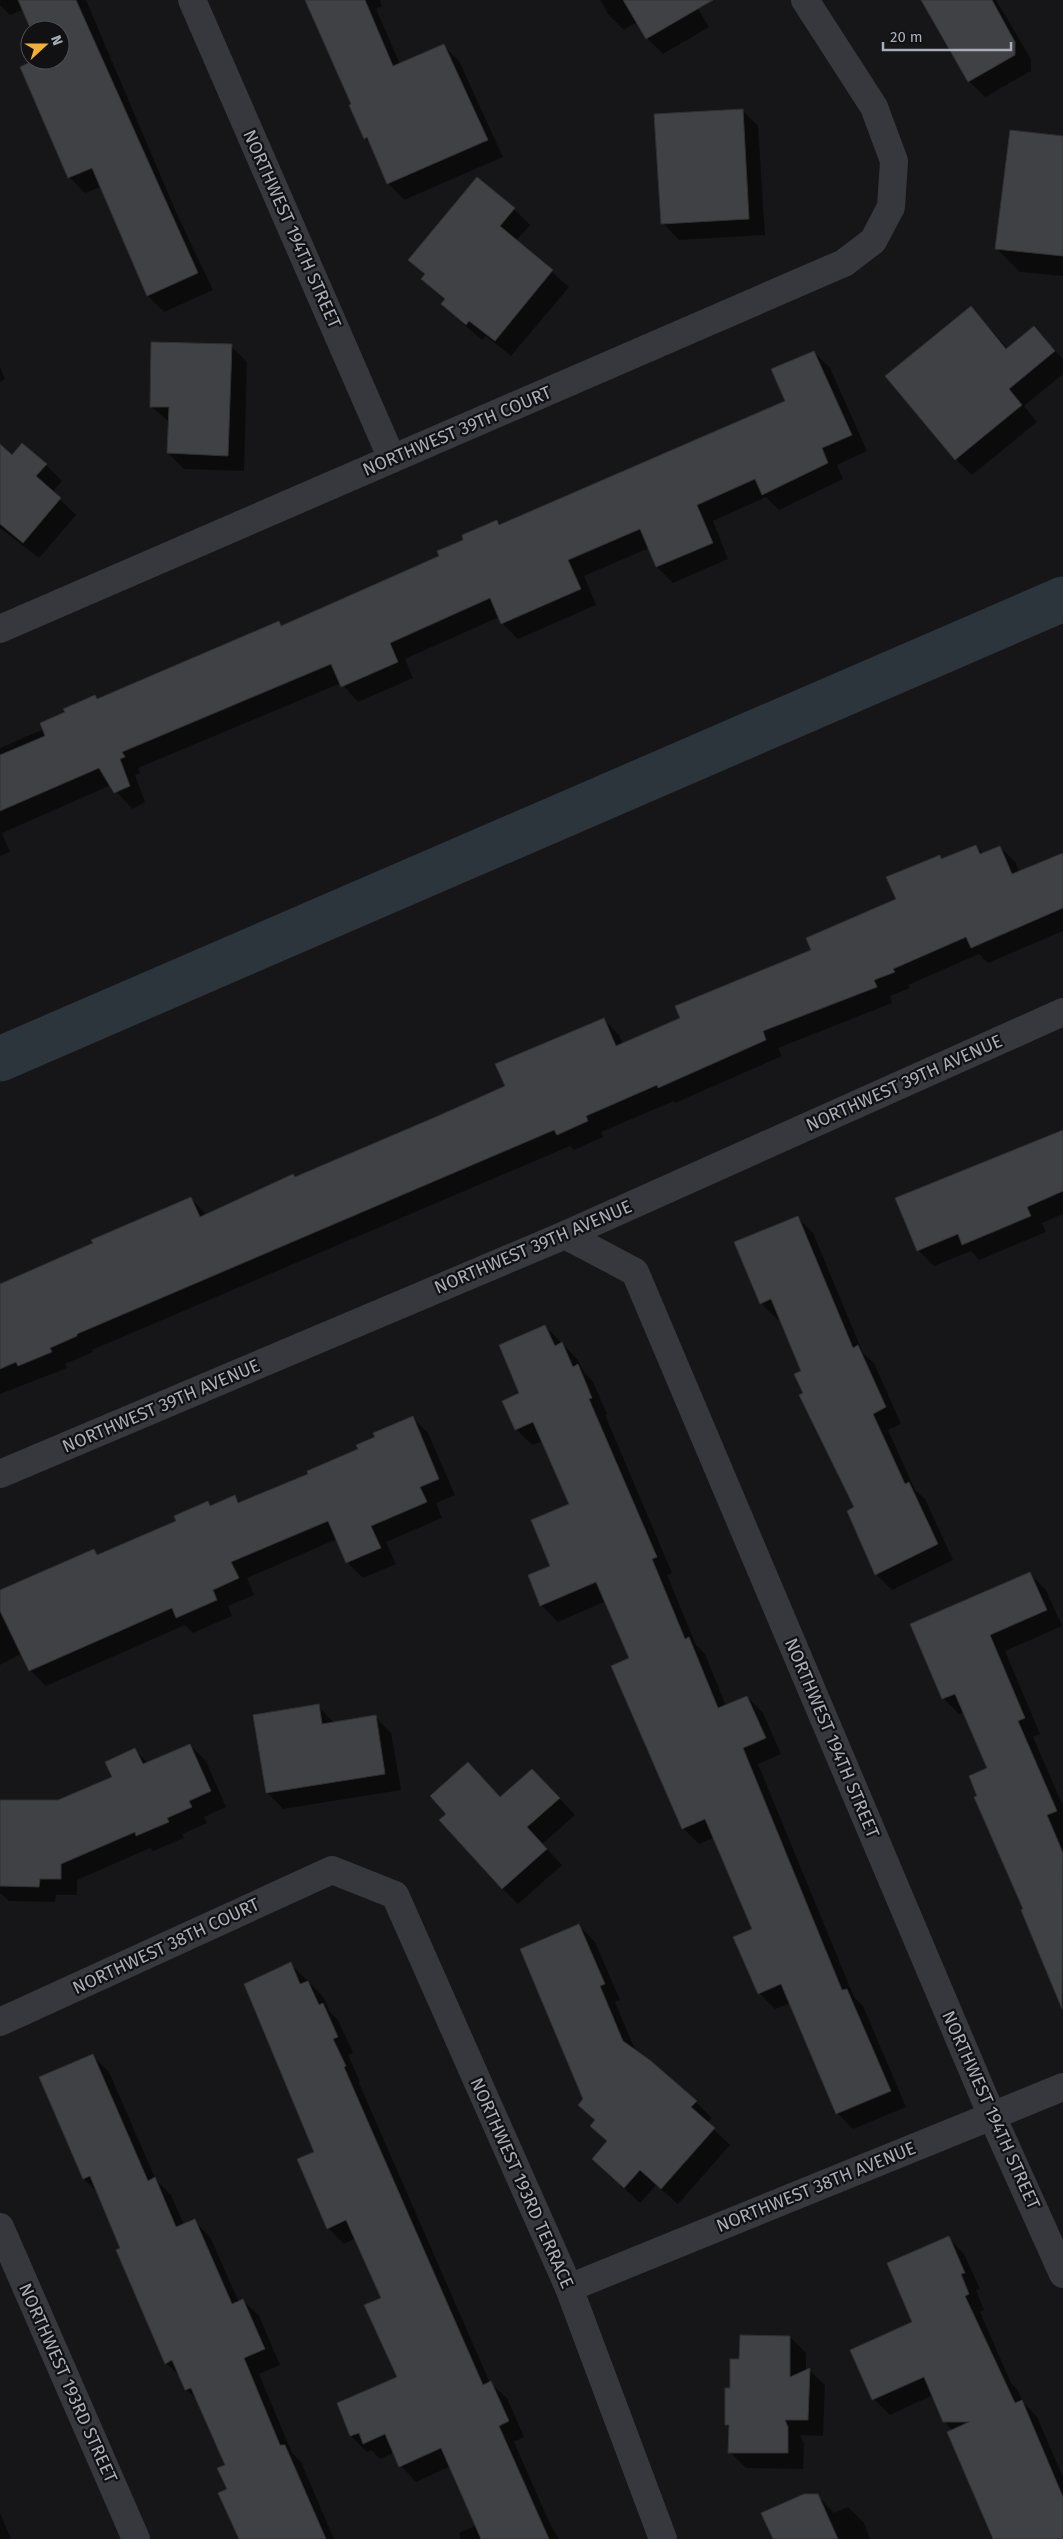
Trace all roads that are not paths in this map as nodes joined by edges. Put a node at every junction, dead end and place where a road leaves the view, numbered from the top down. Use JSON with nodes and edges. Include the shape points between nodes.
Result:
{"nodes":[{"id":1,"x":192,"y":0,"type":"edge"},
{"id":2,"x":805,"y":0,"type":"edge"},
{"id":3,"x":392,"y":459,"type":"junction"},
{"id":4,"x":0,"y":629,"type":"edge"},
{"id":5,"x":1063,"y":1012,"type":"edge"},
{"id":6,"x":565,"y":1235,"type":"junction"},
{"id":7,"x":0,"y":1474,"type":"edge"},
{"id":8,"x":332,"y":1870,"type":"joint"},
{"id":9,"x":0,"y":2022,"type":"edge"},
{"id":10,"x":1063,"y":2087,"type":"edge"},
{"id":11,"x":992,"y":2116,"type":"junction"},
{"id":12,"x":0,"y":2227,"type":"edge"},
{"id":13,"x":1063,"y":2274,"type":"edge"},
{"id":14,"x":568,"y":2288,"type":"junction"},
{"id":15,"x":136,"y":2539,"type":"edge"},
{"id":16,"x":663,"y":2539,"type":"edge"}],
"edges":[{"from":1,"to":3,"type":"street","name":"NORTHWEST 194TH STREET"},
{"from":2,"to":3,"type":"street","name":"NORTHWEST 39TH COURT","via":[[874,107],[894,161],[892,207],[873,241],[844,263]]},
{"from":3,"to":4,"type":"street","name":"NORTHWEST 39TH COURT"},
{"from":5,"to":6,"type":"street","name":"NORTHWEST 39TH AVENUE"},
{"from":6,"to":7,"type":"street","name":"NORTHWEST 39TH AVENUE"},
{"from":6,"to":11,"type":"street","name":"NORTHWEST 194TH STREET","via":[[635,1272]]},
{"from":8,"to":9,"type":"street","name":"NORTHWEST 38TH COURT"},
{"from":8,"to":14,"type":"street","name":"NORTHWEST 193RD TERRACE","via":[[395,1895]]},
{"from":10,"to":11,"type":"street","name":"NORTHWEST 38TH AVENUE"},
{"from":11,"to":13,"type":"street","name":"NORTHWEST 194TH STREET"},
{"from":11,"to":14,"type":"street","name":"NORTHWEST 38TH AVENUE"},
{"from":12,"to":15,"type":"street","name":"NORTHWEST 193RD STREET"},
{"from":14,"to":16,"type":"street","name":"NORTHWEST 193RD TERRACE"}]}
